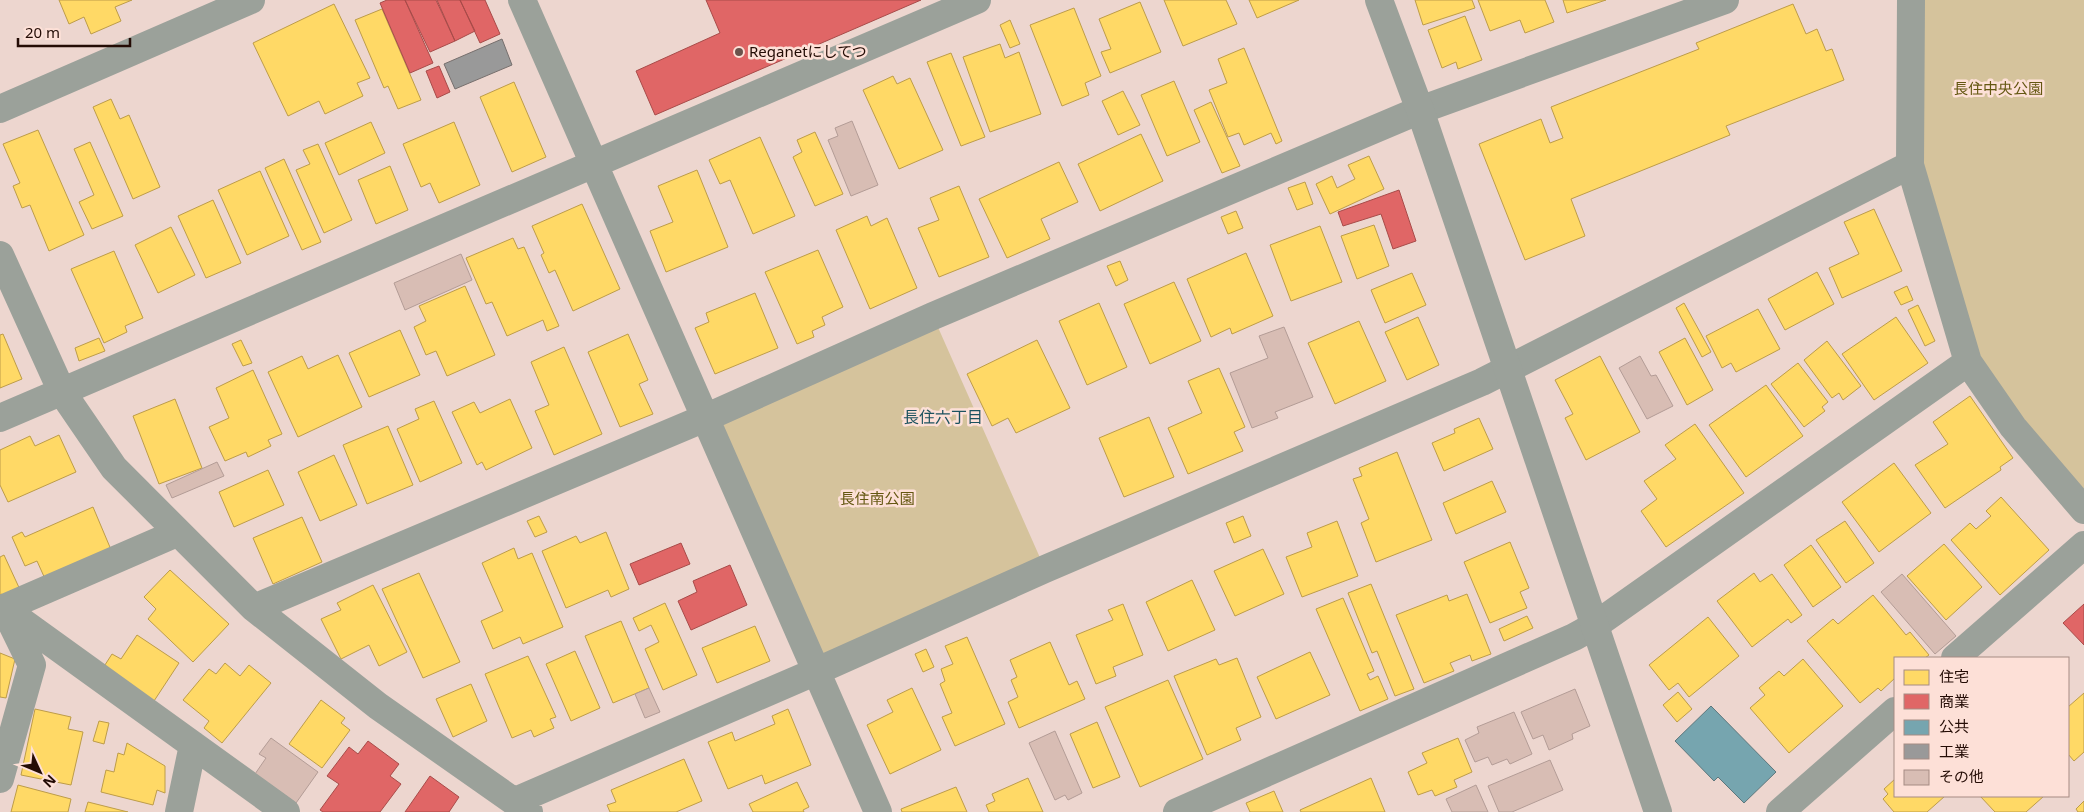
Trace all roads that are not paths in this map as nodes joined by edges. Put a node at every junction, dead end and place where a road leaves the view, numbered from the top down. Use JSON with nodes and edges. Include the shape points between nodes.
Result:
{"nodes":[{"id":1,"x":252,"y":0,"type":"edge"},
{"id":2,"x":522,"y":0,"type":"edge"},
{"id":3,"x":977,"y":0,"type":"edge"},
{"id":4,"x":1379,"y":0,"type":"edge"},
{"id":5,"x":1725,"y":0,"type":"edge"},
{"id":6,"x":1911,"y":0,"type":"edge"},
{"id":7,"x":0,"y":110,"type":"edge"},
{"id":8,"x":1420,"y":110,"type":"junction"},
{"id":9,"x":594,"y":162,"type":"junction"},
{"id":10,"x":1910,"y":165,"type":"junction"},
{"id":11,"x":0,"y":255,"type":"edge"},
{"id":12,"x":1968,"y":362,"type":"junction"},
{"id":13,"x":1507,"y":369,"type":"junction"},
{"id":14,"x":62,"y":392,"type":"junction"},
{"id":15,"x":0,"y":418,"type":"edge"},
{"id":16,"x":705,"y":418,"type":"junction"},
{"id":17,"x":2084,"y":510,"type":"edge"},
{"id":18,"x":177,"y":532,"type":"junction"},
{"id":19,"x":2084,"y":545,"type":"edge"},
{"id":20,"x":2,"y":608,"type":"edge"},
{"id":21,"x":254,"y":608,"type":"junction"},
{"id":22,"x":1594,"y":626,"type":"junction"},
{"id":23,"x":1956,"y":657,"type":"edge"},
{"id":24,"x":817,"y":671,"type":"junction"},
{"id":25,"x":1894,"y":712,"type":"edge"},
{"id":26,"x":194,"y":745,"type":"junction"},
{"id":27,"x":0,"y":779,"type":"edge"},
{"id":28,"x":522,"y":806,"type":"edge"},
{"id":29,"x":180,"y":812,"type":"edge"},
{"id":30,"x":286,"y":812,"type":"edge"},
{"id":31,"x":878,"y":812,"type":"edge"},
{"id":32,"x":1177,"y":812,"type":"edge"},
{"id":33,"x":1658,"y":812,"type":"edge"},
{"id":34,"x":1780,"y":812,"type":"edge"}],
"edges":[{"from":1,"to":7,"type":"street"},
{"from":2,"to":9,"type":"street"},
{"from":3,"to":9,"type":"street"},
{"from":4,"to":8,"type":"street"},
{"from":5,"to":8,"type":"street"},
{"from":6,"to":10,"type":"street"},
{"from":8,"to":13,"type":"street"},
{"from":8,"to":16,"type":"street","via":[[933,316]]},
{"from":9,"to":14,"type":"street"},
{"from":9,"to":16,"type":"street"},
{"from":10,"to":12,"type":"street"},
{"from":10,"to":13,"type":"street"},
{"from":11,"to":14,"type":"street"},
{"from":12,"to":17,"type":"street","via":[[2013,427]]},
{"from":12,"to":22,"type":"street"},
{"from":13,"to":22,"type":"street"},
{"from":13,"to":24,"type":"street"},
{"from":14,"to":15,"type":"street"},
{"from":14,"to":18,"type":"street","via":[[114,468]]},
{"from":16,"to":21,"type":"street"},
{"from":16,"to":24,"type":"street"},
{"from":18,"to":20,"type":"street"},
{"from":18,"to":21,"type":"street"},
{"from":19,"to":23,"type":"street"},
{"from":20,"to":26,"type":"street"},
{"from":20,"to":27,"type":"street","via":[[32,665]]},
{"from":21,"to":28,"type":"street","via":[[378,706]]},
{"from":22,"to":32,"type":"street"},
{"from":22,"to":33,"type":"street"},
{"from":24,"to":28,"type":"street"},
{"from":24,"to":31,"type":"street"},
{"from":25,"to":34,"type":"street"},
{"from":26,"to":29,"type":"street"},
{"from":26,"to":30,"type":"street"}]}
